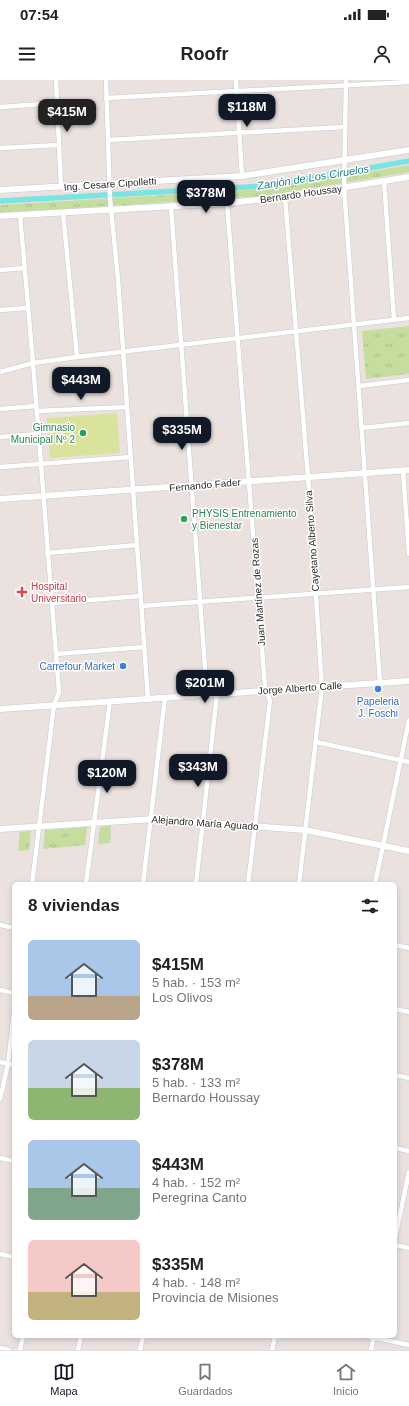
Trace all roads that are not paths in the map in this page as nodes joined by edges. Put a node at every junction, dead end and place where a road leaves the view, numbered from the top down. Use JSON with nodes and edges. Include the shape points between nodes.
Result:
{"nodes":[{"id":1,"x":56,"y":80,"type":"edge"},
{"id":2,"x":106,"y":80,"type":"edge"},
{"id":3,"x":236,"y":80,"type":"edge"},
{"id":4,"x":346,"y":80,"type":"edge"},
{"id":5,"x":409,"y":82,"type":"edge"},
{"id":6,"x":346,"y":86,"type":"junction"},
{"id":7,"x":236,"y":91,"type":"junction"},
{"id":8,"x":106,"y":98,"type":"junction"},
{"id":9,"x":57,"y":103,"type":"junction"},
{"id":10,"x":0,"y":107,"type":"edge"},
{"id":11,"x":344,"y":127,"type":"junction"},
{"id":12,"x":239,"y":133,"type":"junction"},
{"id":13,"x":108,"y":140,"type":"junction"},
{"id":14,"x":59,"y":145,"type":"junction"},
{"id":15,"x":0,"y":148,"type":"edge"},
{"id":16,"x":409,"y":150,"type":"edge"},
{"id":17,"x":344,"y":169,"type":"junction"},
{"id":18,"x":242,"y":176,"type":"junction"},
{"id":19,"x":409,"y":177,"type":"edge"},
{"id":20,"x":384,"y":181,"type":"junction"},
{"id":21,"x":110,"y":183,"type":"junction"},
{"id":22,"x":61,"y":187,"type":"junction"},
{"id":23,"x":344,"y":187,"type":"junction"},
{"id":24,"x":0,"y":190,"type":"edge"},
{"id":25,"x":285,"y":197,"type":"junction"},
{"id":26,"x":227,"y":203,"type":"junction"},
{"id":27,"x":171,"y":206,"type":"junction"},
{"id":28,"x":113,"y":210,"type":"junction"},
{"id":29,"x":63,"y":213,"type":"junction"},
{"id":30,"x":20,"y":215,"type":"junction"},
{"id":31,"x":0,"y":216,"type":"edge"},
{"id":32,"x":24,"y":268,"type":"junction"},
{"id":33,"x":0,"y":270,"type":"edge"},
{"id":34,"x":27,"y":308,"type":"junction"},
{"id":35,"x":0,"y":310,"type":"edge"},
{"id":36,"x":409,"y":318,"type":"edge"},
{"id":37,"x":394,"y":320,"type":"junction"},
{"id":38,"x":353,"y":325,"type":"junction"},
{"id":39,"x":295,"y":332,"type":"junction"},
{"id":40,"x":237,"y":338,"type":"junction"},
{"id":41,"x":182,"y":344,"type":"junction"},
{"id":42,"x":123,"y":351,"type":"junction"},
{"id":43,"x":76,"y":357,"type":"junction"},
{"id":44,"x":33,"y":363,"type":"junction"},
{"id":45,"x":0,"y":372,"type":"edge"},
{"id":46,"x":409,"y":380,"type":"edge"},
{"id":47,"x":359,"y":386,"type":"junction"},
{"id":48,"x":127,"y":407,"type":"junction"},
{"id":49,"x":0,"y":408,"type":"edge"},
{"id":50,"x":36,"y":409,"type":"junction"},
{"id":51,"x":409,"y":423,"type":"edge"},
{"id":52,"x":362,"y":428,"type":"junction"},
{"id":53,"x":38,"y":434,"type":"junction"},
{"id":54,"x":0,"y":437,"type":"edge"},
{"id":55,"x":131,"y":457,"type":"junction"},
{"id":56,"x":40,"y":464,"type":"junction"},
{"id":57,"x":0,"y":467,"type":"edge"},
{"id":58,"x":406,"y":470,"type":"edge"},
{"id":59,"x":366,"y":473,"type":"junction"},
{"id":60,"x":308,"y":477,"type":"junction"},
{"id":61,"x":249,"y":481,"type":"junction"},
{"id":62,"x":192,"y":486,"type":"junction"},
{"id":63,"x":133,"y":490,"type":"junction"},
{"id":64,"x":43,"y":496,"type":"junction"},
{"id":65,"x":0,"y":499,"type":"edge"},
{"id":66,"x":137,"y":545,"type":"junction"},
{"id":67,"x":47,"y":553,"type":"junction"},
{"id":68,"x":409,"y":554,"type":"edge"},
{"id":69,"x":409,"y":587,"type":"edge"},
{"id":70,"x":374,"y":589,"type":"junction"},
{"id":71,"x":316,"y":593,"type":"junction"},
{"id":72,"x":141,"y":596,"type":"junction"},
{"id":73,"x":258,"y":597,"type":"junction"},
{"id":74,"x":201,"y":602,"type":"junction"},
{"id":75,"x":52,"y":603,"type":"junction"},
{"id":76,"x":141,"y":606,"type":"junction"},
{"id":77,"x":144,"y":647,"type":"junction"},
{"id":78,"x":56,"y":654,"type":"junction"},
{"id":79,"x":409,"y":681,"type":"edge"},
{"id":80,"x":380,"y":683,"type":"junction"},
{"id":81,"x":322,"y":687,"type":"junction"},
{"id":82,"x":266,"y":691,"type":"junction"},
{"id":83,"x":217,"y":694,"type":"junction"},
{"id":84,"x":207,"y":695,"type":"junction"},
{"id":85,"x":165,"y":697,"type":"junction"},
{"id":86,"x":148,"y":699,"type":"junction"},
{"id":87,"x":110,"y":701,"type":"junction"},
{"id":88,"x":54,"y":705,"type":"junction"},
{"id":89,"x":0,"y":709,"type":"edge"},
{"id":90,"x":409,"y":720,"type":"edge"},
{"id":91,"x":316,"y":742,"type":"junction"},
{"id":92,"x":401,"y":760,"type":"junction"},
{"id":93,"x":409,"y":762,"type":"edge"},
{"id":94,"x":150,"y":819,"type":"junction"},
{"id":95,"x":95,"y":822,"type":"junction"},
{"id":96,"x":203,"y":822,"type":"junction"},
{"id":97,"x":39,"y":826,"type":"junction"},
{"id":98,"x":255,"y":826,"type":"junction"},
{"id":99,"x":0,"y":829,"type":"edge"},
{"id":100,"x":306,"y":830,"type":"junction"},
{"id":101,"x":383,"y":846,"type":"junction"},
{"id":102,"x":409,"y":851,"type":"edge"},
{"id":103,"x":32,"y":882,"type":"edge"},
{"id":104,"x":86,"y":882,"type":"edge"},
{"id":105,"x":143,"y":882,"type":"edge"},
{"id":106,"x":196,"y":882,"type":"edge"},
{"id":107,"x":248,"y":882,"type":"edge"},
{"id":108,"x":299,"y":882,"type":"edge"},
{"id":109,"x":375,"y":882,"type":"edge"},
{"id":110,"x":0,"y":925,"type":"edge"},
{"id":111,"x":12,"y":928,"type":"edge"},
{"id":112,"x":397,"y":945,"type":"edge"},
{"id":113,"x":409,"y":948,"type":"edge"},
{"id":114,"x":0,"y":990,"type":"edge"},
{"id":115,"x":12,"y":993,"type":"edge"},
{"id":116,"x":397,"y":1009,"type":"edge"},
{"id":117,"x":409,"y":1012,"type":"edge"},
{"id":118,"x":12,"y":1029,"type":"edge"},
{"id":119,"x":0,"y":1062,"type":"edge"},
{"id":120,"x":8,"y":1064,"type":"junction"},
{"id":121,"x":12,"y":1065,"type":"edge"},
{"id":122,"x":397,"y":1075,"type":"edge"},
{"id":123,"x":409,"y":1078,"type":"edge"},
{"id":124,"x":0,"y":1099,"type":"edge"},
{"id":125,"x":397,"y":1148,"type":"edge"},
{"id":126,"x":409,"y":1151,"type":"edge"},
{"id":127,"x":0,"y":1158,"type":"edge"},
{"id":128,"x":12,"y":1161,"type":"edge"},
{"id":129,"x":409,"y":1172,"type":"edge"},
{"id":130,"x":397,"y":1229,"type":"edge"},
{"id":131,"x":397,"y":1245,"type":"edge"},
{"id":132,"x":409,"y":1248,"type":"edge"},
{"id":133,"x":0,"y":1254,"type":"edge"},
{"id":134,"x":12,"y":1257,"type":"edge"},
{"id":135,"x":23,"y":1338,"type":"edge"},
{"id":136,"x":81,"y":1338,"type":"edge"},
{"id":137,"x":143,"y":1338,"type":"edge"},
{"id":138,"x":275,"y":1338,"type":"edge"},
{"id":139,"x":374,"y":1338,"type":"edge"},
{"id":140,"x":378,"y":1338,"type":"edge"},
{"id":141,"x":409,"y":1346,"type":"edge"},
{"id":142,"x":0,"y":1348,"type":"edge"},
{"id":143,"x":8,"y":1350,"type":"edge"},
{"id":144,"x":20,"y":1350,"type":"edge"},
{"id":145,"x":78,"y":1350,"type":"edge"},
{"id":146,"x":140,"y":1350,"type":"edge"},
{"id":147,"x":272,"y":1350,"type":"edge"},
{"id":148,"x":371,"y":1350,"type":"edge"}],
"edges":[{"from":1,"to":9,"type":"street"},
{"from":2,"to":8,"type":"street"},
{"from":3,"to":7,"type":"street"},
{"from":4,"to":6,"type":"street"},
{"from":5,"to":6,"type":"street"},
{"from":6,"to":7,"type":"street"},
{"from":6,"to":11,"type":"street"},
{"from":7,"to":8,"type":"street"},
{"from":7,"to":12,"type":"street"},
{"from":8,"to":13,"type":"street"},
{"from":9,"to":10,"type":"street"},
{"from":9,"to":14,"type":"street"},
{"from":11,"to":12,"type":"street"},
{"from":11,"to":17,"type":"street"},
{"from":12,"to":13,"type":"street"},
{"from":12,"to":18,"type":"street"},
{"from":13,"to":21,"type":"street"},
{"from":14,"to":15,"type":"street"},
{"from":14,"to":22,"type":"street"},
{"from":16,"to":17,"type":"street","name":"Ing. Cesare Cipolletti"},
{"from":17,"to":18,"type":"street","name":"Ing. Cesare Cipolletti"},
{"from":17,"to":23,"type":"street"},
{"from":18,"to":21,"type":"street","name":"Ing. Cesare Cipolletti"},
{"from":19,"to":20,"type":"street","name":"Bernardo Houssay"},
{"from":20,"to":23,"type":"street","name":"Bernardo Houssay"},
{"from":20,"to":37,"type":"street"},
{"from":21,"to":22,"type":"street","name":"Ing. Cesare Cipolletti"},
{"from":21,"to":28,"type":"street"},
{"from":22,"to":24,"type":"street","name":"Ing. Cesare Cipolletti"},
{"from":23,"to":25,"type":"street","name":"Bernardo Houssay"},
{"from":23,"to":38,"type":"street"},
{"from":25,"to":26,"type":"street","name":"Bernardo Houssay"},
{"from":25,"to":39,"type":"street","name":"Cayetano Alberto Silva"},
{"from":26,"to":27,"type":"street","name":"Bernardo Houssay"},
{"from":26,"to":40,"type":"street","name":"Juan Martínez de Rozas"},
{"from":27,"to":28,"type":"street","name":"Bernardo Houssay"},
{"from":27,"to":41,"type":"street"},
{"from":28,"to":29,"type":"street","name":"Bernardo Houssay"},
{"from":28,"to":42,"type":"street"},
{"from":29,"to":30,"type":"street","name":"Bernardo Houssay"},
{"from":29,"to":43,"type":"street"},
{"from":30,"to":31,"type":"street","name":"Bernardo Houssay"},
{"from":30,"to":32,"type":"street"},
{"from":32,"to":33,"type":"street"},
{"from":32,"to":34,"type":"street"},
{"from":34,"to":35,"type":"street"},
{"from":34,"to":44,"type":"street"},
{"from":36,"to":37,"type":"street"},
{"from":37,"to":38,"type":"street"},
{"from":38,"to":39,"type":"street"},
{"from":38,"to":47,"type":"street"},
{"from":39,"to":40,"type":"street"},
{"from":39,"to":60,"type":"street","name":"Cayetano Alberto Silva"},
{"from":40,"to":41,"type":"street"},
{"from":40,"to":61,"type":"street","name":"Juan Martínez de Rozas"},
{"from":41,"to":42,"type":"street"},
{"from":41,"to":62,"type":"street"},
{"from":42,"to":43,"type":"street"},
{"from":42,"to":48,"type":"street"},
{"from":43,"to":44,"type":"street"},
{"from":44,"to":45,"type":"street"},
{"from":44,"to":50,"type":"street"},
{"from":46,"to":47,"type":"street"},
{"from":47,"to":52,"type":"street"},
{"from":48,"to":50,"type":"street"},
{"from":48,"to":55,"type":"street"},
{"from":49,"to":50,"type":"street"},
{"from":50,"to":53,"type":"street"},
{"from":51,"to":52,"type":"street"},
{"from":52,"to":59,"type":"street"},
{"from":53,"to":54,"type":"street"},
{"from":53,"to":56,"type":"street"},
{"from":55,"to":56,"type":"street"},
{"from":55,"to":63,"type":"street"},
{"from":56,"to":57,"type":"street"},
{"from":56,"to":64,"type":"street"},
{"from":58,"to":59,"type":"street","name":"Fernando Fader"},
{"from":58,"to":68,"type":"street"},
{"from":59,"to":60,"type":"street","name":"Fernando Fader"},
{"from":59,"to":70,"type":"street"},
{"from":60,"to":61,"type":"street","name":"Fernando Fader"},
{"from":60,"to":71,"type":"street","name":"Cayetano Alberto Silva"},
{"from":61,"to":62,"type":"street","name":"Fernando Fader"},
{"from":61,"to":73,"type":"street","name":"Juan Martínez de Rozas"},
{"from":62,"to":63,"type":"street","name":"Fernando Fader"},
{"from":62,"to":74,"type":"street"},
{"from":63,"to":64,"type":"street","name":"Fernando Fader"},
{"from":63,"to":66,"type":"street"},
{"from":64,"to":65,"type":"street","name":"Fernando Fader"},
{"from":64,"to":67,"type":"street"},
{"from":66,"to":67,"type":"street"},
{"from":66,"to":72,"type":"street"},
{"from":67,"to":75,"type":"street"},
{"from":69,"to":70,"type":"street"},
{"from":70,"to":71,"type":"street"},
{"from":70,"to":80,"type":"street"},
{"from":71,"to":73,"type":"street"},
{"from":71,"to":81,"type":"street","name":"Cayetano Alberto Silva"},
{"from":72,"to":75,"type":"street"},
{"from":72,"to":76,"type":"street"},
{"from":73,"to":74,"type":"street"},
{"from":73,"to":82,"type":"street","name":"Juan Martínez de Rozas"},
{"from":74,"to":76,"type":"street"},
{"from":74,"to":84,"type":"street"},
{"from":75,"to":78,"type":"street"},
{"from":76,"to":77,"type":"street"},
{"from":77,"to":78,"type":"street"},
{"from":77,"to":86,"type":"street"},
{"from":78,"to":88,"type":"street","via":[[58,692]]},
{"from":79,"to":80,"type":"street","name":"Jorge Alberto Calle"},
{"from":80,"to":81,"type":"street","name":"Jorge Alberto Calle"},
{"from":81,"to":82,"type":"street","name":"Jorge Alberto Calle"},
{"from":81,"to":91,"type":"street","name":"Cayetano Alberto Silva"},
{"from":82,"to":83,"type":"street","name":"Jorge Alberto Calle"},
{"from":82,"to":98,"type":"street","name":"Juan Martínez de Rozas","via":[[270,701]]},
{"from":83,"to":84,"type":"street","name":"Jorge Alberto Calle"},
{"from":83,"to":96,"type":"street"},
{"from":84,"to":85,"type":"street","name":"Jorge Alberto Calle"},
{"from":85,"to":86,"type":"street","name":"Jorge Alberto Calle"},
{"from":85,"to":94,"type":"street"},
{"from":86,"to":87,"type":"street","name":"Jorge Alberto Calle"},
{"from":87,"to":88,"type":"street","name":"Jorge Alberto Calle"},
{"from":87,"to":95,"type":"street"},
{"from":88,"to":89,"type":"street","name":"Jorge Alberto Calle"},
{"from":88,"to":97,"type":"street"},
{"from":90,"to":92,"type":"street"},
{"from":91,"to":92,"type":"street"},
{"from":91,"to":100,"type":"street","name":"Cayetano Alberto Silva"},
{"from":92,"to":93,"type":"street"},
{"from":92,"to":101,"type":"street"},
{"from":94,"to":95,"type":"street","name":"Alejandro María Aguado"},
{"from":94,"to":96,"type":"street","name":"Alejandro María Aguado"},
{"from":94,"to":105,"type":"street"},
{"from":95,"to":97,"type":"street","name":"Alejandro María Aguado"},
{"from":95,"to":104,"type":"street"},
{"from":96,"to":98,"type":"street","name":"Alejandro María Aguado"},
{"from":96,"to":106,"type":"street"},
{"from":97,"to":99,"type":"street","name":"Alejandro María Aguado"},
{"from":97,"to":103,"type":"street"},
{"from":98,"to":100,"type":"street","name":"Alejandro María Aguado"},
{"from":98,"to":107,"type":"street","name":"Juan Martínez de Rozas"},
{"from":100,"to":101,"type":"street","name":"Alejandro María Aguado"},
{"from":100,"to":108,"type":"street","name":"Cayetano Alberto Silva"},
{"from":101,"to":102,"type":"street","name":"Alejandro María Aguado"},
{"from":101,"to":109,"type":"street"},
{"from":110,"to":111,"type":"street"},
{"from":112,"to":113,"type":"street"},
{"from":114,"to":115,"type":"street"},
{"from":116,"to":117,"type":"street"},
{"from":118,"to":120,"type":"street"},
{"from":119,"to":120,"type":"street"},
{"from":120,"to":121,"type":"street"},
{"from":120,"to":124,"type":"street"},
{"from":122,"to":123,"type":"street"},
{"from":125,"to":126,"type":"street"},
{"from":127,"to":128,"type":"street"},
{"from":129,"to":130,"type":"street"},
{"from":131,"to":132,"type":"street"},
{"from":133,"to":134,"type":"street"},
{"from":135,"to":144,"type":"street"},
{"from":136,"to":145,"type":"street"},
{"from":137,"to":146,"type":"street"},
{"from":138,"to":147,"type":"street"},
{"from":139,"to":148,"type":"street"},
{"from":140,"to":141,"type":"street"},
{"from":142,"to":143,"type":"street"}]}
